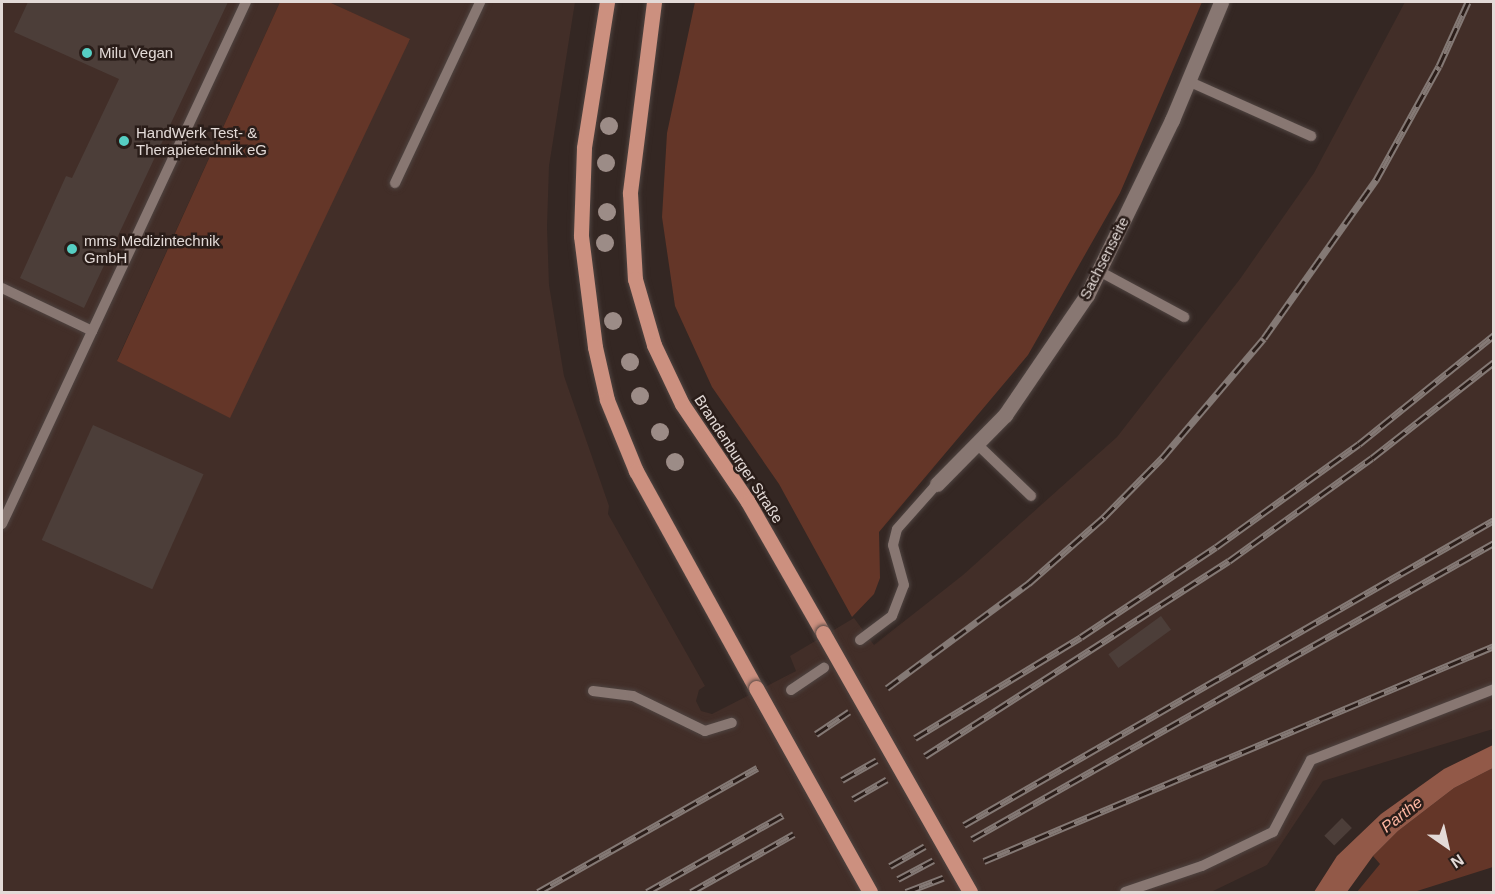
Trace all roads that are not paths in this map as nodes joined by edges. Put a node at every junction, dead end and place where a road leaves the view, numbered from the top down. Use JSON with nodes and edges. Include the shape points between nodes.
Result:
{"nodes":[{"id":1,"x":246,"y":2,"type":"edge"},
{"id":2,"x":480,"y":2,"type":"edge"},
{"id":3,"x":607,"y":2,"type":"edge"},
{"id":4,"x":654,"y":2,"type":"edge"},
{"id":5,"x":1221,"y":2,"type":"edge"},
{"id":6,"x":1188,"y":81,"type":"junction"},
{"id":7,"x":1311,"y":136,"type":"dead end"},
{"id":8,"x":395,"y":183,"type":"dead end"},
{"id":9,"x":1099,"y":271,"type":"junction"},
{"id":10,"x":2,"y":288,"type":"edge"},
{"id":11,"x":1184,"y":317,"type":"dead end"},
{"id":12,"x":92,"y":331,"type":"junction"},
{"id":13,"x":976,"y":444,"type":"junction"},
{"id":14,"x":937,"y":484,"type":"joint"},
{"id":15,"x":1031,"y":496,"type":"dead end"},
{"id":16,"x":2,"y":524,"type":"edge"},
{"id":17,"x":860,"y":640,"type":"dead end"},
{"id":18,"x":824,"y":668,"type":"dead end"},
{"id":19,"x":1494,"y":689,"type":"edge"},
{"id":20,"x":791,"y":690,"type":"dead end"},
{"id":21,"x":593,"y":692,"type":"dead end"},
{"id":22,"x":732,"y":723,"type":"dead end"},
{"id":23,"x":870,"y":892,"type":"edge"},
{"id":24,"x":970,"y":892,"type":"edge"},
{"id":25,"x":1125,"y":892,"type":"edge"}],
"edges":[{"from":1,"to":12,"type":"lane"},
{"from":2,"to":8,"type":"lane"},
{"from":3,"to":23,"type":"main road","bridge":true,"via":[[584,148],[581,236],[595,347],[607,400],[636,471]]},
{"from":4,"to":24,"type":"main road","name":"Brandenburger Straße","bridge":true,"via":[[630,193],[635,279],[654,345],[682,404],[748,502]]},
{"from":5,"to":6,"type":"street","name":"Sachsenseite"},
{"from":6,"to":7,"type":"lane"},
{"from":6,"to":9,"type":"street","name":"Sachsenseite"},
{"from":9,"to":11,"type":"lane"},
{"from":9,"to":13,"type":"street","name":"Sachsenseite","via":[[1087,295],[1005,415]]},
{"from":10,"to":12,"type":"lane"},
{"from":12,"to":16,"type":"lane"},
{"from":13,"to":14,"type":"street","name":"Sachsenseite"},
{"from":13,"to":15,"type":"lane"},
{"from":14,"to":17,"type":"lane","via":[[897,529],[893,545],[904,585],[892,616]]},
{"from":18,"to":20,"type":"lane"},
{"from":19,"to":25,"type":"lane","via":[[1311,760],[1273,832],[1202,866]]},
{"from":21,"to":22,"type":"lane","via":[[633,696],[705,731]]}]}
